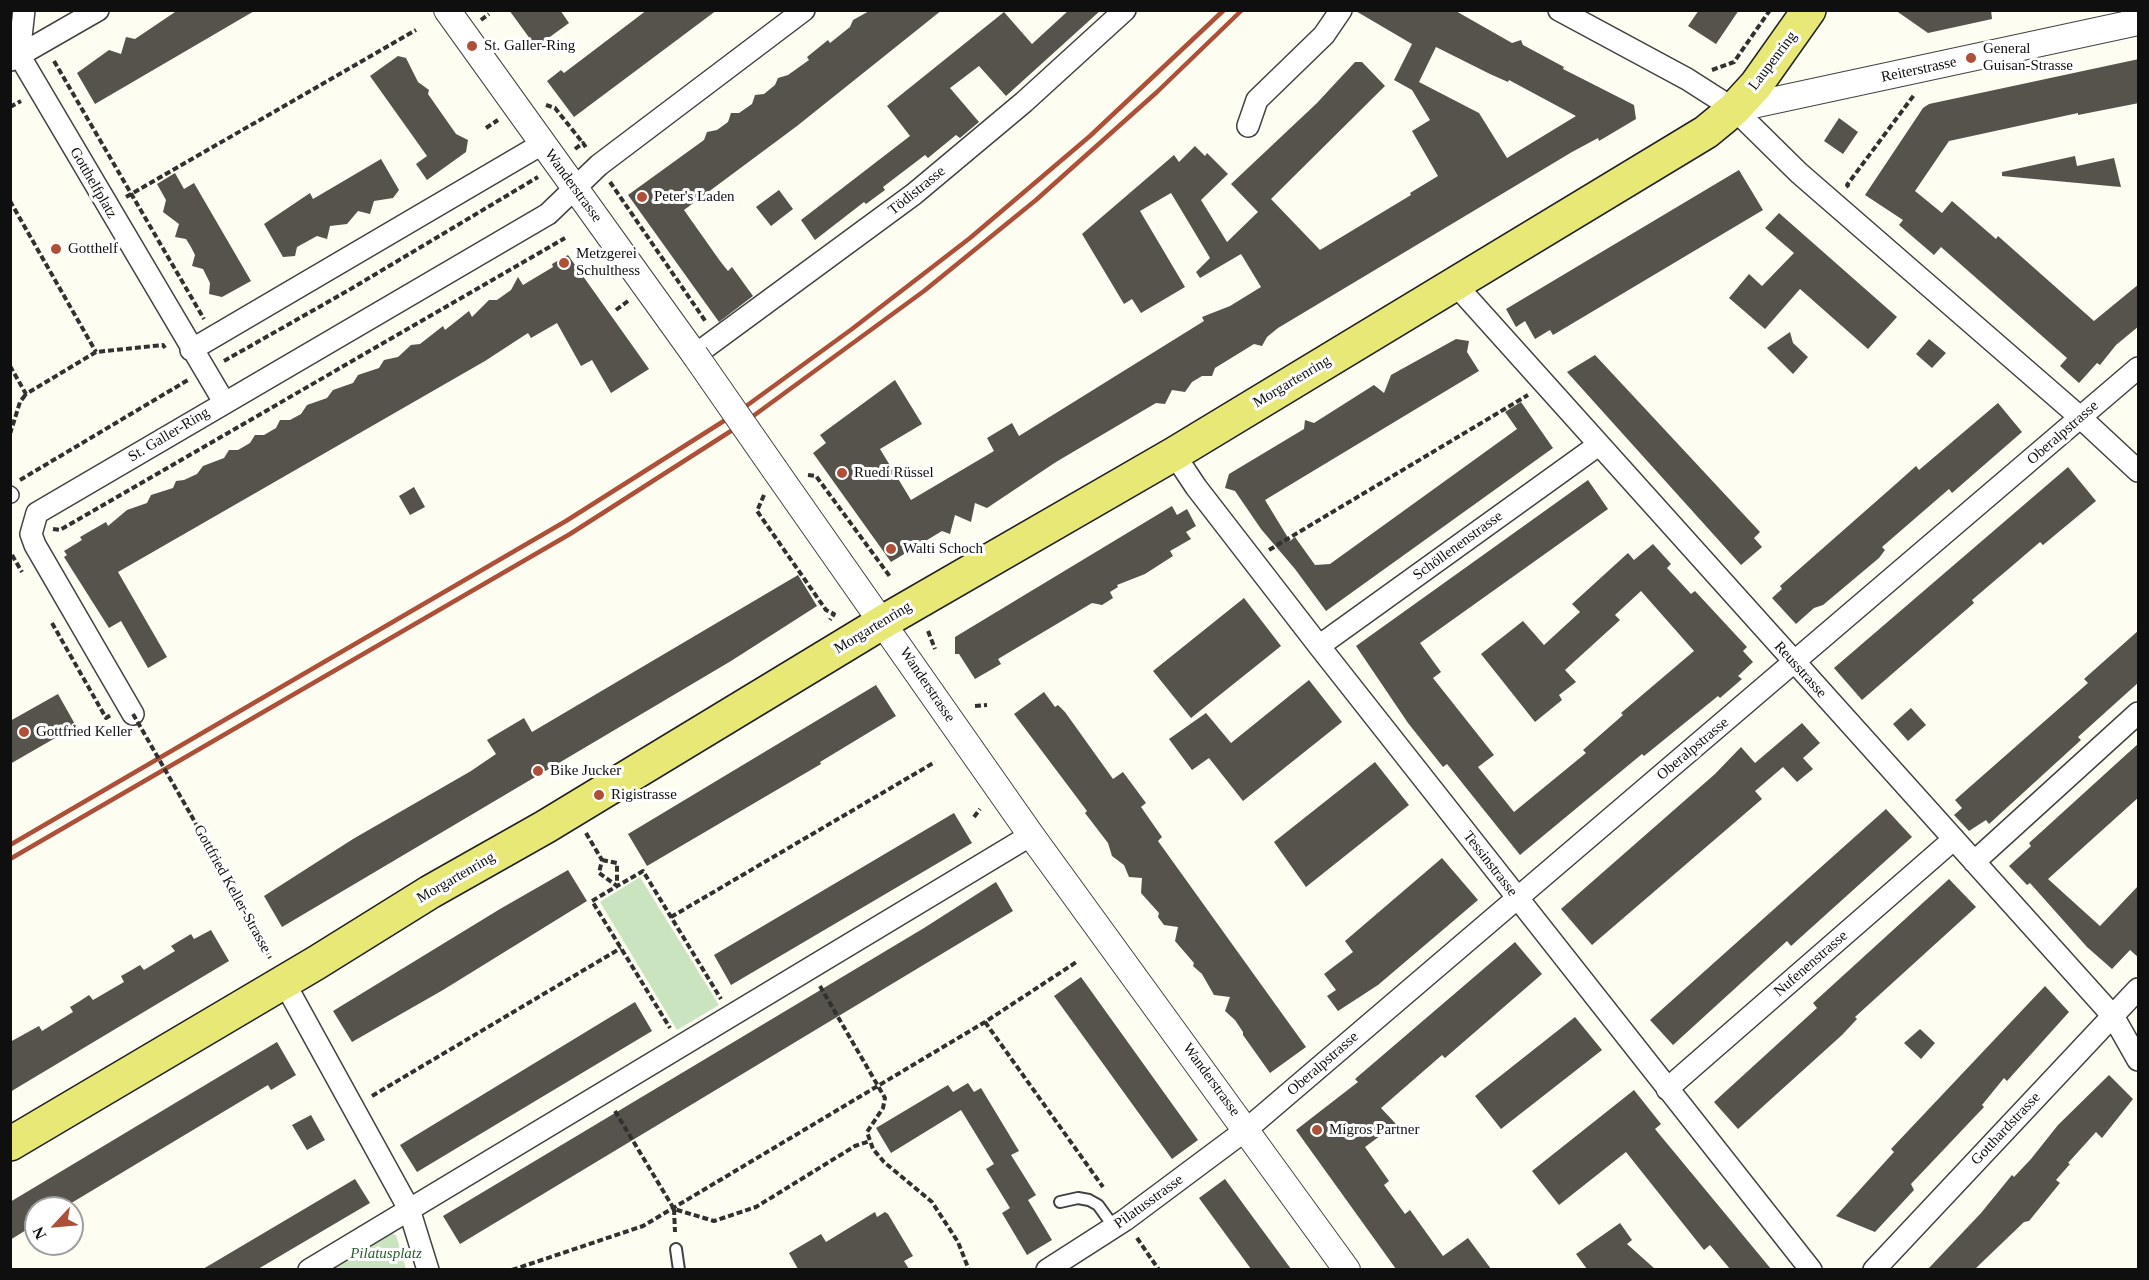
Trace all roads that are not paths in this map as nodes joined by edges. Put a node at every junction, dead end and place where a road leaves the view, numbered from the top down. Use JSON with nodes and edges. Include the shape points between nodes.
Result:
{"nodes":[{"id":1,"x":24,"y":10,"type":"edge"},
{"id":2,"x":98,"y":10,"type":"edge"},
{"id":3,"x":447,"y":10,"type":"edge"},
{"id":4,"x":1125,"y":10,"type":"edge"},
{"id":5,"x":1341,"y":10,"type":"edge"},
{"id":6,"x":1559,"y":10,"type":"edge"},
{"id":7,"x":1809,"y":10,"type":"edge"},
{"id":8,"x":797,"y":13,"type":"edge"},
{"id":9,"x":2139,"y":22,"type":"edge"},
{"id":10,"x":15,"y":58,"type":"edge"},
{"id":11,"x":1734,"y":109,"type":"junction"},
{"id":12,"x":1248,"y":126,"type":"dead end"},
{"id":13,"x":542,"y":144,"type":"junction"},
{"id":14,"x":576,"y":189,"type":"junction"},
{"id":15,"x":1455,"y":284,"type":"junction"},
{"id":16,"x":191,"y":350,"type":"junction"},
{"id":17,"x":695,"y":356,"type":"junction"},
{"id":18,"x":2139,"y":368,"type":"edge"},
{"id":19,"x":224,"y":402,"type":"junction"},
{"id":20,"x":2081,"y":418,"type":"junction"},
{"id":21,"x":1597,"y":446,"type":"junction"},
{"id":22,"x":1174,"y":453,"type":"junction"},
{"id":23,"x":2139,"y":471,"type":"edge"},
{"id":24,"x":884,"y":622,"type":"junction"},
{"id":25,"x":1318,"y":646,"type":"junction"},
{"id":26,"x":1794,"y":664,"type":"junction"},
{"id":27,"x":2139,"y":713,"type":"edge"},
{"id":28,"x":133,"y":714,"type":"road end"},
{"id":29,"x":1031,"y":835,"type":"junction"},
{"id":30,"x":1954,"y":839,"type":"junction"},
{"id":31,"x":1974,"y":862,"type":"junction"},
{"id":32,"x":1517,"y":898,"type":"junction"},
{"id":33,"x":284,"y":982,"type":"junction"},
{"id":34,"x":2139,"y":989,"type":"edge"},
{"id":35,"x":2113,"y":1016,"type":"junction"},
{"id":36,"x":2139,"y":1060,"type":"edge"},
{"id":37,"x":1667,"y":1089,"type":"junction"},
{"id":38,"x":1247,"y":1130,"type":"junction"},
{"id":39,"x":10,"y":1144,"type":"edge"},
{"id":40,"x":1060,"y":1202,"type":"dead end"},
{"id":41,"x":409,"y":1209,"type":"junction"},
{"id":42,"x":1119,"y":1224,"type":"junction"},
{"id":43,"x":676,"y":1249,"type":"road end"},
{"id":44,"x":309,"y":1269,"type":"edge"},
{"id":45,"x":428,"y":1269,"type":"edge"},
{"id":46,"x":679,"y":1269,"type":"edge"},
{"id":47,"x":1047,"y":1269,"type":"edge"},
{"id":48,"x":1347,"y":1269,"type":"edge"},
{"id":49,"x":1811,"y":1269,"type":"edge"},
{"id":50,"x":1874,"y":1269,"type":"edge"}],
"edges":[{"from":1,"to":10,"type":"street"},
{"from":2,"to":10,"type":"street"},
{"from":3,"to":13,"type":"street","name":"Wanderstrasse"},
{"from":4,"to":17,"type":"street","name":"Tödistrasse","via":[[914,194]]},
{"from":5,"to":12,"type":"street","via":[[1324,35],[1257,100]]},
{"from":6,"to":11,"type":"street","via":[[1688,79]]},
{"from":7,"to":11,"type":"main road","name":"Laupenring","via":[[1780,54]]},
{"from":8,"to":14,"type":"street","name":"St. Galler-Ring","via":[[599,165]]},
{"from":9,"to":11,"type":"street","name":"Reiterstrasse"},
{"from":10,"to":16,"type":"street","name":"Gotthelfplatz"},
{"from":11,"to":15,"type":"main road","name":"Morgartenring","via":[[1706,132]]},
{"from":11,"to":20,"type":"street","via":[[1799,173]]},
{"from":13,"to":14,"type":"street","name":"Wanderstrasse"},
{"from":13,"to":16,"type":"street"},
{"from":14,"to":17,"type":"street","name":"Wanderstrasse"},
{"from":14,"to":19,"type":"street","name":"St. Galler-Ring","via":[[548,214]]},
{"from":15,"to":21,"type":"street","name":"Reusstrasse"},
{"from":15,"to":22,"type":"main road","name":"Morgartenring"},
{"from":16,"to":19,"type":"street","name":"Gotthelfplatz"},
{"from":17,"to":24,"type":"street","name":"Wanderstrasse","bridge":true},
{"from":18,"to":20,"type":"street","name":"Oberalpstrasse"},
{"from":19,"to":28,"type":"street","name":"St. Galler-Ring","via":[[37,513],[31,534],[35,545]]},
{"from":20,"to":23,"type":"street"},
{"from":20,"to":26,"type":"street","name":"Oberalpstrasse"},
{"from":21,"to":25,"type":"street","name":"Schöllenenstrasse"},
{"from":21,"to":26,"type":"street","name":"Reusstrasse"},
{"from":22,"to":24,"type":"main road","name":"Morgartenring"},
{"from":22,"to":25,"type":"street","name":"Tessinstrasse"},
{"from":24,"to":29,"type":"street","name":"Wanderstrasse"},
{"from":24,"to":33,"type":"main road","name":"Morgartenring"},
{"from":25,"to":32,"type":"street","name":"Tessinstrasse"},
{"from":26,"to":30,"type":"street","name":"Reusstrasse"},
{"from":26,"to":32,"type":"street","name":"Oberalpstrasse"},
{"from":27,"to":31,"type":"street"},
{"from":29,"to":38,"type":"street","name":"Wanderstrasse"},
{"from":29,"to":41,"type":"street"},
{"from":30,"to":31,"type":"street","name":"Reusstrasse"},
{"from":30,"to":37,"type":"street","name":"Nufenenstrasse"},
{"from":31,"to":35,"type":"street","name":"Reusstrasse"},
{"from":32,"to":37,"type":"street","name":"Tessinstrasse"},
{"from":32,"to":38,"type":"street","name":"Oberalpstrasse"},
{"from":33,"to":39,"type":"main road","name":"Morgartenring"},
{"from":33,"to":41,"type":"street"},
{"from":34,"to":35,"type":"street","name":"Gotthardstrasse"},
{"from":35,"to":36,"type":"street","name":"Reusstrasse"},
{"from":35,"to":50,"type":"street","name":"Gotthardstrasse"},
{"from":37,"to":49,"type":"street","name":"Tessinstrasse"},
{"from":38,"to":42,"type":"street","name":"Pilatusstrasse"},
{"from":38,"to":48,"type":"street","name":"Wanderstrasse"},
{"from":40,"to":42,"type":"lane","via":[[1078,1197],[1089,1200]]},
{"from":41,"to":44,"type":"street"},
{"from":41,"to":45,"type":"street"},
{"from":42,"to":47,"type":"street","name":"Pilatusstrasse"},
{"from":43,"to":46,"type":"lane"}]}
